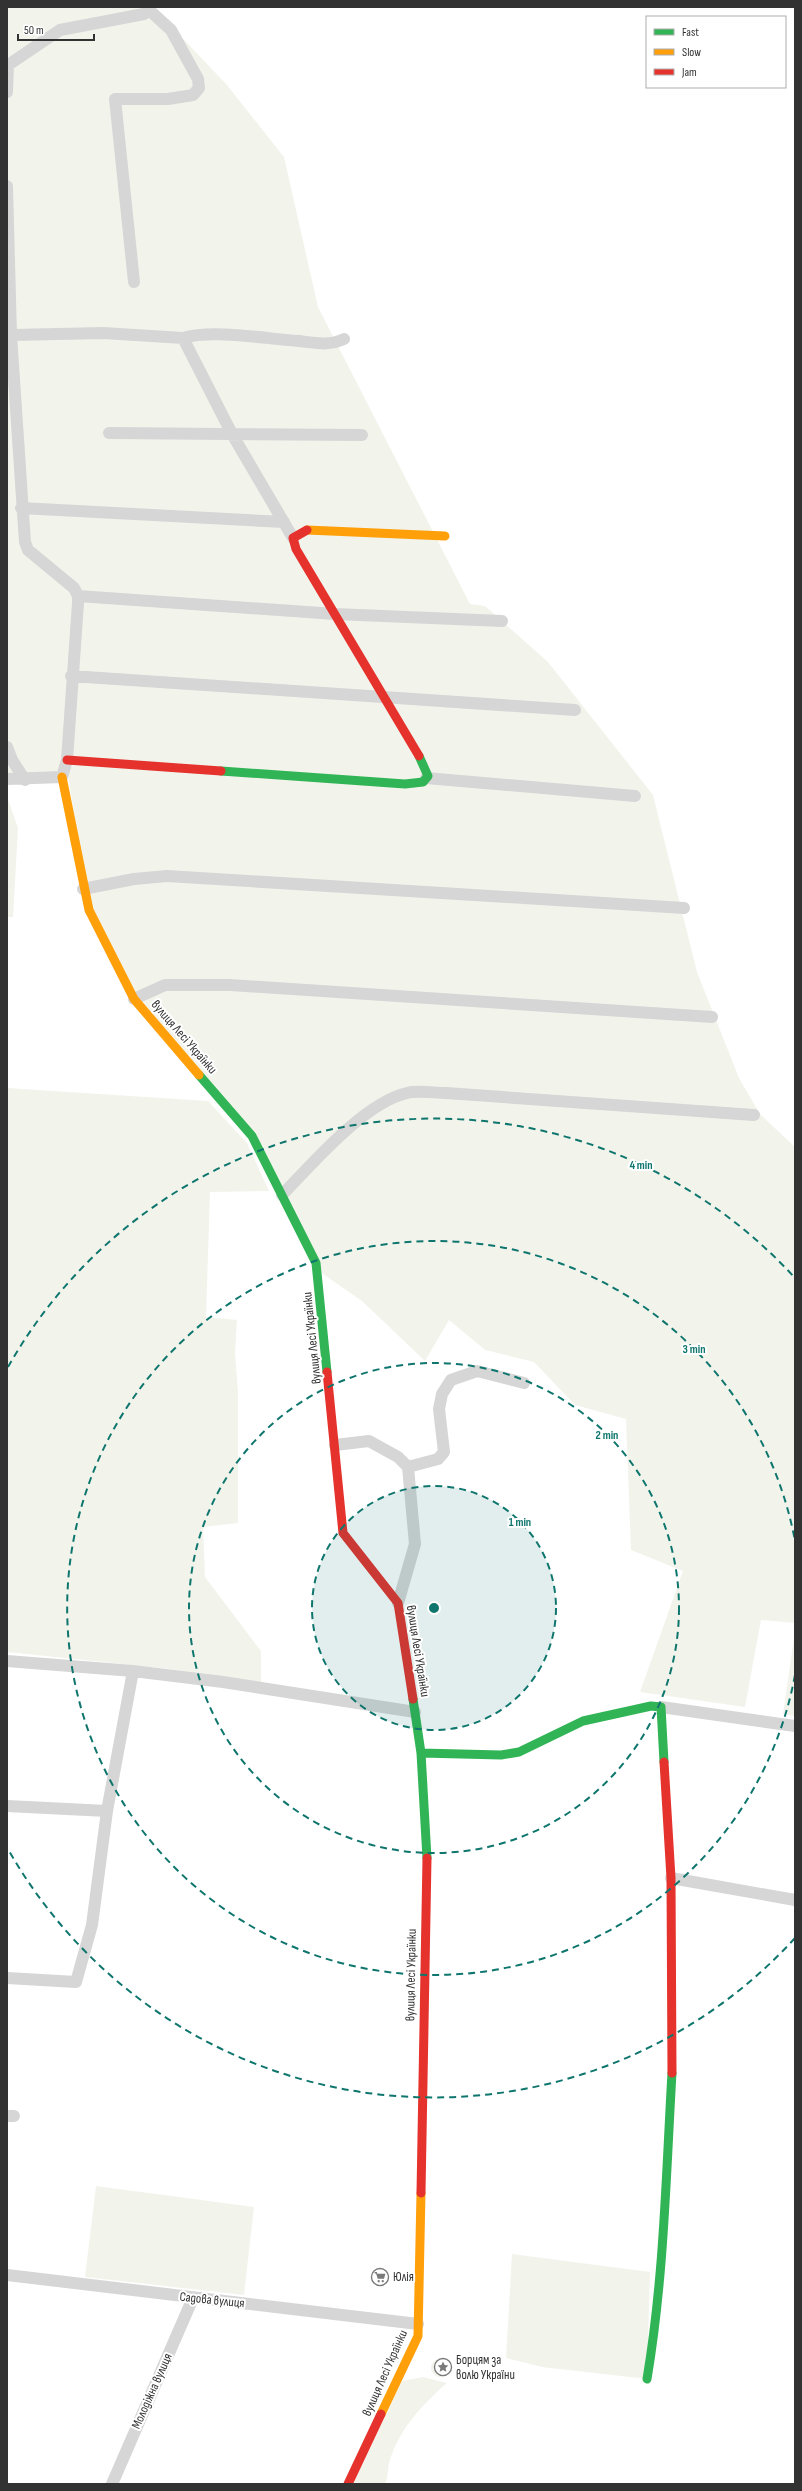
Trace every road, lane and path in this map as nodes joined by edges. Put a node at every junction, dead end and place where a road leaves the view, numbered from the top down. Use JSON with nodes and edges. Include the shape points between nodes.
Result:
{"nodes":[{"id":1,"x":149,"y":8,"type":"edge"},
{"id":2,"x":7,"y":66,"type":"edge"},
{"id":3,"x":7,"y":92,"type":"edge"},
{"id":4,"x":7,"y":186,"type":"edge"},
{"id":5,"x":134,"y":282,"type":"dead end"},
{"id":6,"x":11,"y":335,"type":"junction"},
{"id":7,"x":183,"y":338,"type":"junction"},
{"id":8,"x":344,"y":339,"type":"dead end"},
{"id":9,"x":109,"y":433,"type":"dead end"},
{"id":10,"x":232,"y":434,"type":"junction"},
{"id":11,"x":362,"y":435,"type":"dead end"},
{"id":12,"x":22,"y":508,"type":"junction"},
{"id":13,"x":284,"y":522,"type":"junction"},
{"id":14,"x":445,"y":536,"type":"dead end"},
{"id":15,"x":293,"y":538,"type":"junction"},
{"id":16,"x":78,"y":596,"type":"junction"},
{"id":17,"x":335,"y":614,"type":"junction"},
{"id":18,"x":502,"y":621,"type":"dead end"},
{"id":19,"x":71,"y":676,"type":"junction"},
{"id":20,"x":385,"y":698,"type":"junction"},
{"id":21,"x":575,"y":710,"type":"dead end"},
{"id":22,"x":7,"y":747,"type":"edge"},
{"id":23,"x":67,"y":760,"type":"junction"},
{"id":24,"x":62,"y":777,"type":"junction"},
{"id":25,"x":426,"y":778,"type":"junction"},
{"id":26,"x":7,"y":780,"type":"edge"},
{"id":27,"x":25,"y":780,"type":"junction"},
{"id":28,"x":635,"y":796,"type":"dead end"},
{"id":29,"x":84,"y":889,"type":"junction"},
{"id":30,"x":684,"y":908,"type":"dead end"},
{"id":31,"x":134,"y":999,"type":"junction"},
{"id":32,"x":712,"y":1017,"type":"dead end"},
{"id":33,"x":754,"y":1116,"type":"dead end"},
{"id":34,"x":282,"y":1194,"type":"junction"},
{"id":35,"x":524,"y":1383,"type":"dead end"},
{"id":36,"x":335,"y":1445,"type":"junction"},
{"id":37,"x":408,"y":1467,"type":"junction"},
{"id":38,"x":398,"y":1603,"type":"junction"},
{"id":39,"x":7,"y":1661,"type":"edge"},
{"id":40,"x":133,"y":1671,"type":"junction"},
{"id":41,"x":660,"y":1706,"type":"junction"},
{"id":42,"x":415,"y":1712,"type":"junction"},
{"id":43,"x":795,"y":1726,"type":"edge"},
{"id":44,"x":421,"y":1753,"type":"junction"},
{"id":45,"x":7,"y":1806,"type":"edge"},
{"id":46,"x":107,"y":1811,"type":"junction"},
{"id":47,"x":671,"y":1878,"type":"junction"},
{"id":48,"x":795,"y":1900,"type":"edge"},
{"id":49,"x":7,"y":1978,"type":"edge"},
{"id":50,"x":7,"y":2275,"type":"edge"},
{"id":51,"x":193,"y":2298,"type":"junction"},
{"id":52,"x":418,"y":2324,"type":"junction"},
{"id":53,"x":647,"y":2379,"type":"dead end"},
{"id":54,"x":112,"y":2484,"type":"edge"},
{"id":55,"x":348,"y":2484,"type":"edge"}],
"edges":[{"from":1,"to":2,"type":"street","via":[[144,14],[60,30]]},
{"from":1,"to":5,"type":"street","via":[[171,30],[198,79],[198,88],[194,95],[168,99],[115,99]]},
{"from":2,"to":3,"type":"street"},
{"from":4,"to":6,"type":"street"},
{"from":6,"to":7,"type":"street","via":[[103,333]]},
{"from":6,"to":12,"type":"street"},
{"from":7,"to":8,"type":"street","via":[[192,335],[218,335],[326,344]]},
{"from":7,"to":10,"type":"street"},
{"from":9,"to":10,"type":"street"},
{"from":10,"to":11,"type":"street"},
{"from":10,"to":13,"type":"street"},
{"from":12,"to":13,"type":"street"},
{"from":12,"to":16,"type":"street","via":[[28,550],[64,579]]},
{"from":13,"to":15,"type":"street"},
{"from":14,"to":15,"type":"street","via":[[313,529],[302,531]]},
{"from":15,"to":17,"type":"street","via":[[305,566]]},
{"from":16,"to":17,"type":"street"},
{"from":16,"to":19,"type":"street"},
{"from":17,"to":18,"type":"street"},
{"from":17,"to":20,"type":"street"},
{"from":19,"to":20,"type":"street","via":[[277,688]]},
{"from":19,"to":23,"type":"street"},
{"from":20,"to":21,"type":"street"},
{"from":20,"to":25,"type":"street","via":[[426,765]]},
{"from":22,"to":27,"type":"street"},
{"from":23,"to":24,"type":"street"},
{"from":23,"to":25,"type":"street","via":[[405,784],[418,784]]},
{"from":24,"to":27,"type":"street"},
{"from":24,"to":29,"type":"street","name":"вулиця Лесі Українки"},
{"from":25,"to":28,"type":"street"},
{"from":26,"to":27,"type":"street"},
{"from":29,"to":30,"type":"street","via":[[134,879],[167,876]]},
{"from":29,"to":31,"type":"street","name":"вулиця Лесі Українки","via":[[89,910]]},
{"from":31,"to":32,"type":"street","via":[[164,985],[230,985]]},
{"from":31,"to":34,"type":"street","name":"вулиця Лесі Українки","via":[[252,1136]]},
{"from":33,"to":34,"type":"street","via":[[446,1092],[408,1092],[394,1097],[349,1127]]},
{"from":34,"to":36,"type":"street","name":"вулиця Лесі Українки","via":[[316,1263]]},
{"from":35,"to":37,"type":"street","via":[[477,1372],[451,1380],[442,1394],[439,1408],[444,1452],[438,1459]]},
{"from":36,"to":37,"type":"street","via":[[369,1441],[398,1457]]},
{"from":36,"to":38,"type":"street","name":"вулиця Лесі Українки","via":[[344,1533]]},
{"from":37,"to":38,"type":"street","via":[[415,1544]]},
{"from":38,"to":42,"type":"street","name":"вулиця Лесі Українки"},
{"from":39,"to":40,"type":"street"},
{"from":40,"to":42,"type":"street","via":[[223,1682]]},
{"from":40,"to":46,"type":"street"},
{"from":41,"to":43,"type":"street"},
{"from":41,"to":44,"type":"street","via":[[583,1721],[519,1752],[502,1755]]},
{"from":41,"to":47,"type":"street"},
{"from":42,"to":44,"type":"street","name":"вулиця Лесі Українки"},
{"from":44,"to":52,"type":"street","name":"вулиця Лесі Українки","via":[[427,1839]]},
{"from":45,"to":46,"type":"street"},
{"from":46,"to":49,"type":"street","via":[[92,1925],[76,1982]]},
{"from":47,"to":48,"type":"street"},
{"from":47,"to":53,"type":"street","via":[[673,2056],[664,2212],[653,2344]]},
{"from":50,"to":51,"type":"street","name":"Садова вулиця"},
{"from":51,"to":52,"type":"street","name":"Садова вулиця"},
{"from":51,"to":54,"type":"street","name":"Молодіжна вулиця"},
{"from":52,"to":55,"type":"street","name":"вулиця Лесі Українки","via":[[418,2336]]}]}
